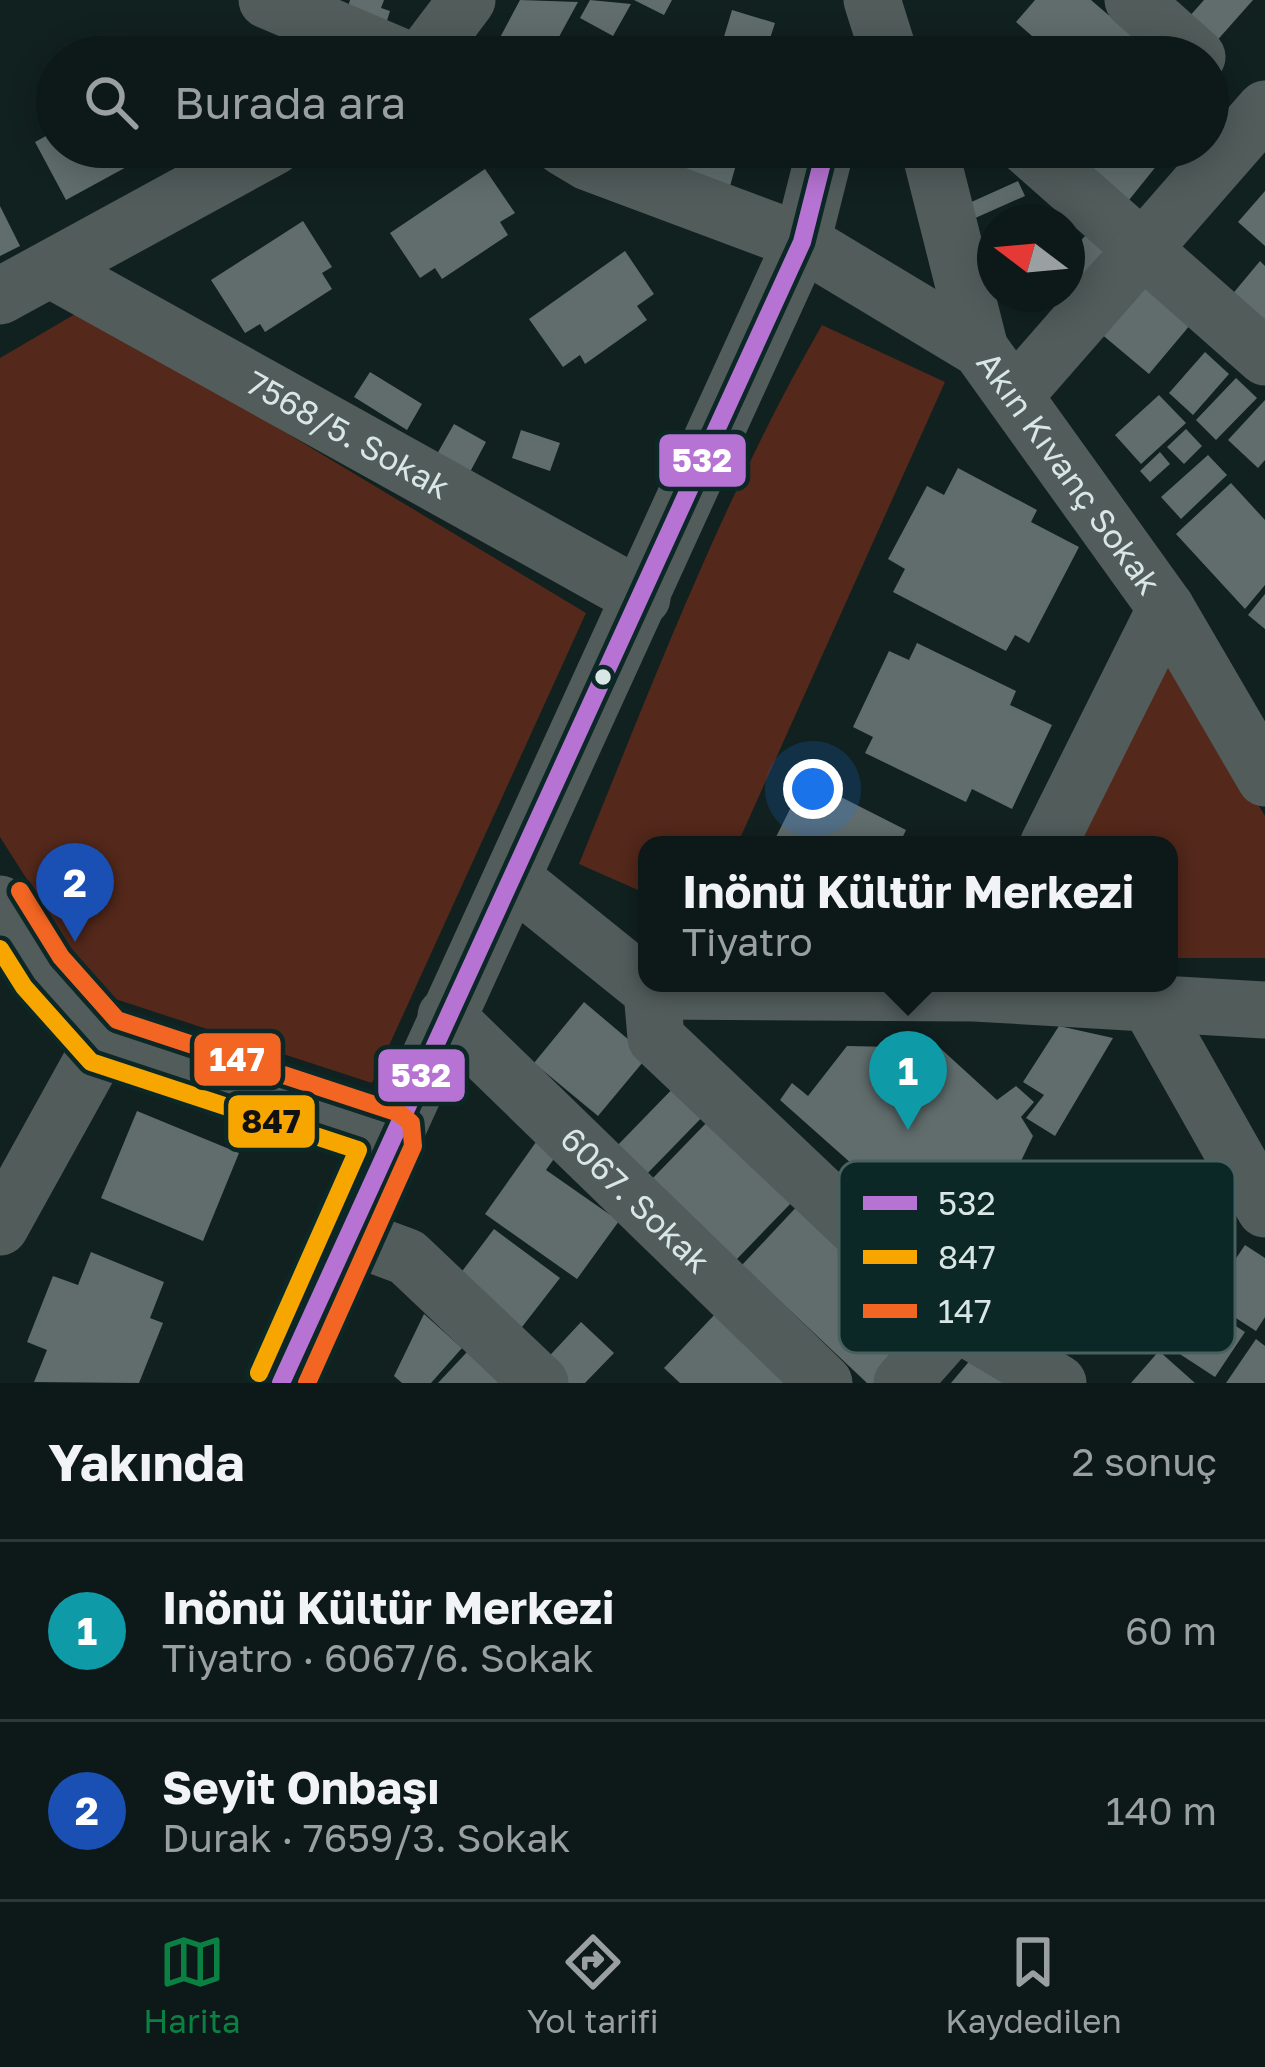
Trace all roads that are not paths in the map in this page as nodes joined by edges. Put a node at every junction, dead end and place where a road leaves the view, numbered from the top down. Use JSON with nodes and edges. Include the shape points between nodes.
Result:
{"nodes":[{"id":1,"x":466,"y":0,"type":"edge"},
{"id":2,"x":862,"y":0,"type":"edge"},
{"id":3,"x":872,"y":0,"type":"edge"},
{"id":4,"x":1133,"y":0,"type":"edge"},
{"id":5,"x":296,"y":6,"type":"edge"},
{"id":6,"x":358,"y":36,"type":"edge"},
{"id":7,"x":439,"y":36,"type":"edge"},
{"id":8,"x":853,"y":36,"type":"edge"},
{"id":9,"x":883,"y":36,"type":"edge"},
{"id":10,"x":1173,"y":36,"type":"edge"},
{"id":11,"x":1229,"y":84,"type":"edge"},
{"id":12,"x":1264,"y":113,"type":"edge"},
{"id":13,"x":1229,"y":152,"type":"edge"},
{"id":14,"x":235,"y":168,"type":"edge"},
{"id":15,"x":604,"y":168,"type":"edge"},
{"id":16,"x":821,"y":168,"type":"edge"},
{"id":17,"x":934,"y":168,"type":"edge"},
{"id":18,"x":1052,"y":168,"type":"edge"},
{"id":19,"x":1215,"y":168,"type":"edge"},
{"id":20,"x":802,"y":242,"type":"junction"},
{"id":21,"x":1144,"y":247,"type":"junction"},
{"id":22,"x":52,"y":270,"type":"junction"},
{"id":23,"x":0,"y":296,"type":"edge"},
{"id":24,"x":980,"y":349,"type":"junction"},
{"id":25,"x":1265,"y":357,"type":"edge"},
{"id":26,"x":1014,"y":397,"type":"junction"},
{"id":27,"x":642,"y":598,"type":"junction"},
{"id":28,"x":1166,"y":608,"type":"junction"},
{"id":29,"x":1264,"y":774,"type":"edge"},
{"id":30,"x":1052,"y":836,"type":"edge"},
{"id":31,"x":513,"y":879,"type":"junction"},
{"id":32,"x":0,"y":904,"type":"edge"},
{"id":33,"x":21,"y":981,"type":"edge"},
{"id":34,"x":638,"y":981,"type":"edge"},
{"id":35,"x":652,"y":992,"type":"edge"},
{"id":36,"x":1014,"y":992,"type":"edge"},
{"id":37,"x":1151,"y":1007,"type":"junction"},
{"id":38,"x":1265,"y":1010,"type":"edge"},
{"id":39,"x":446,"y":1016,"type":"junction"},
{"id":40,"x":103,"y":1042,"type":"junction"},
{"id":41,"x":392,"y":1136,"type":"junction"},
{"id":42,"x":1265,"y":1209,"type":"edge"},
{"id":43,"x":839,"y":1211,"type":"edge"},
{"id":44,"x":0,"y":1227,"type":"edge"},
{"id":45,"x":348,"y":1235,"type":"junction"},
{"id":46,"x":929,"y":1353,"type":"edge"},
{"id":47,"x":1008,"y":1353,"type":"edge"},
{"id":48,"x":281,"y":1383,"type":"edge"},
{"id":49,"x":540,"y":1383,"type":"edge"},
{"id":50,"x":824,"y":1383,"type":"edge"},
{"id":51,"x":902,"y":1383,"type":"edge"},
{"id":52,"x":1058,"y":1383,"type":"edge"}],
"edges":[{"from":1,"to":7,"type":"street"},
{"from":2,"to":8,"type":"street"},
{"from":3,"to":9,"type":"street"},
{"from":4,"to":10,"type":"street"},
{"from":5,"to":6,"type":"street"},
{"from":11,"to":12,"type":"street"},
{"from":12,"to":13,"type":"street"},
{"from":14,"to":22,"type":"street"},
{"from":15,"to":20,"type":"street","name":"Akın Kıvanç Sokak"},
{"from":16,"to":20,"type":"street"},
{"from":17,"to":24,"type":"street"},
{"from":18,"to":21,"type":"street"},
{"from":19,"to":21,"type":"street"},
{"from":20,"to":24,"type":"street","name":"Akın Kıvanç Sokak"},
{"from":20,"to":27,"type":"street"},
{"from":21,"to":25,"type":"street"},
{"from":21,"to":26,"type":"street"},
{"from":22,"to":23,"type":"street"},
{"from":22,"to":27,"type":"street","name":"7568/5. Sokak"},
{"from":24,"to":26,"type":"street","name":"Akın Kıvanç Sokak"},
{"from":26,"to":28,"type":"street","name":"Akın Kıvanç Sokak"},
{"from":27,"to":31,"type":"street"},
{"from":28,"to":29,"type":"street","name":"Akın Kıvanç Sokak"},
{"from":28,"to":30,"type":"street"},
{"from":31,"to":34,"type":"street"},
{"from":31,"to":39,"type":"street"},
{"from":32,"to":33,"type":"street"},
{"from":33,"to":40,"type":"street"},
{"from":35,"to":43,"type":"street","via":[[656,1038]]},
{"from":36,"to":37,"type":"street"},
{"from":37,"to":38,"type":"street"},
{"from":37,"to":42,"type":"street"},
{"from":39,"to":41,"type":"street"},
{"from":39,"to":50,"type":"street","name":"6067. Sokak"},
{"from":40,"to":41,"type":"street"},
{"from":40,"to":44,"type":"street"},
{"from":41,"to":45,"type":"street"},
{"from":45,"to":48,"type":"street"},
{"from":45,"to":49,"type":"street","via":[[407,1257]]},
{"from":46,"to":51,"type":"street"},
{"from":47,"to":52,"type":"street"}]}
